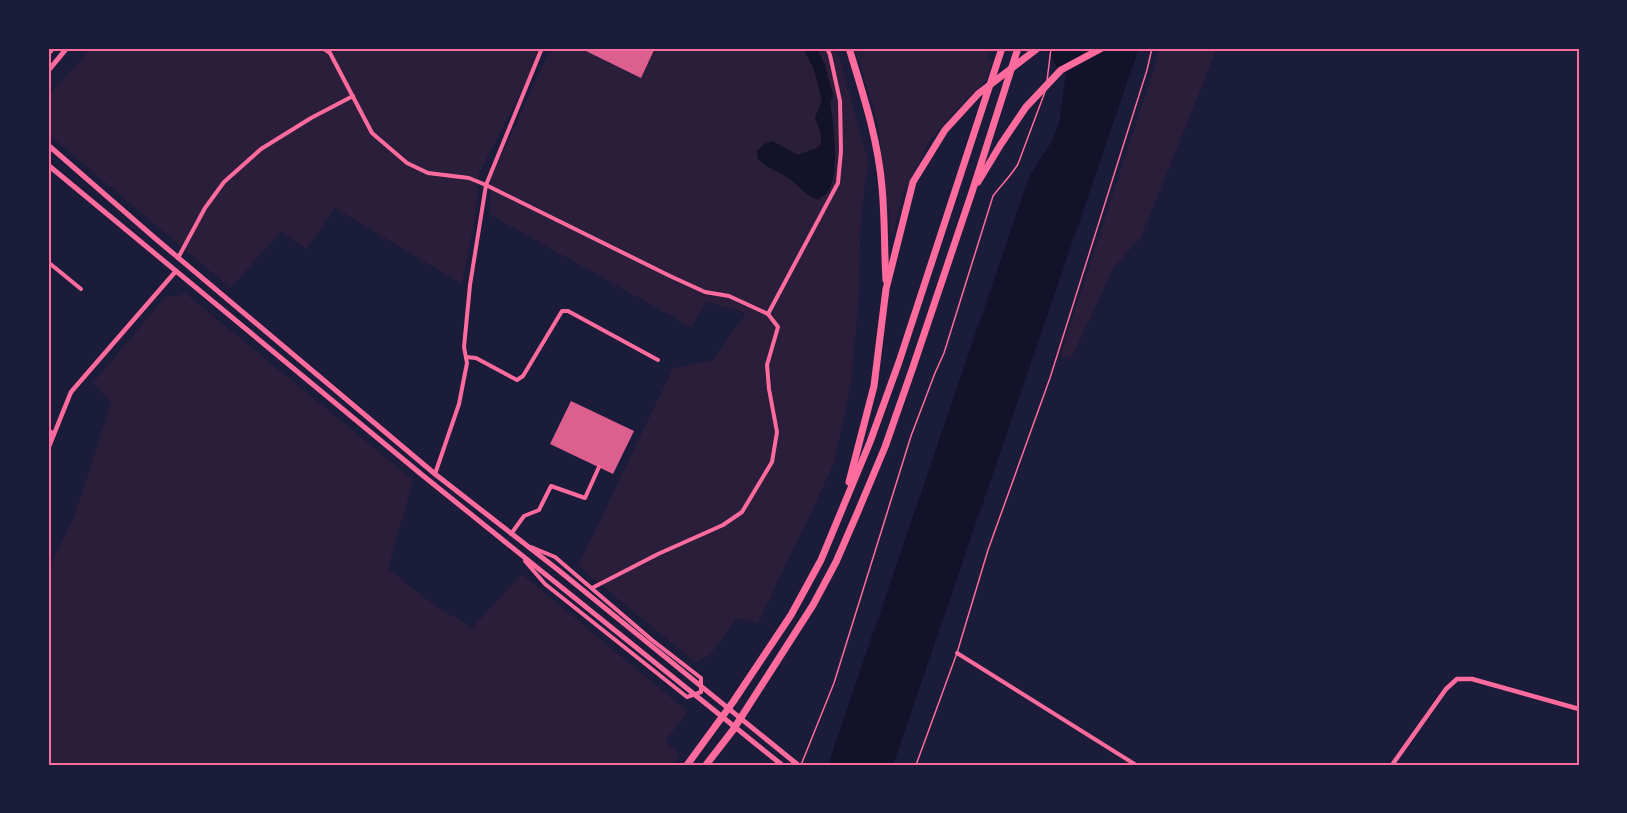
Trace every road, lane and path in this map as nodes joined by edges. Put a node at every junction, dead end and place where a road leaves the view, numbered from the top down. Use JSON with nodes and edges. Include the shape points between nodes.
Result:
{"nodes":[{"id":1,"x":53,"y":48,"type":"edge"},
{"id":2,"x":67,"y":48,"type":"edge"},
{"id":3,"x":323,"y":48,"type":"edge"},
{"id":4,"x":542,"y":48,"type":"edge"},
{"id":5,"x":827,"y":48,"type":"edge"},
{"id":6,"x":849,"y":48,"type":"edge"},
{"id":7,"x":1002,"y":48,"type":"edge"},
{"id":8,"x":1018,"y":48,"type":"edge"},
{"id":9,"x":1038,"y":48,"type":"edge"},
{"id":10,"x":1051,"y":48,"type":"edge"},
{"id":11,"x":1102,"y":48,"type":"edge"},
{"id":12,"x":1152,"y":48,"type":"edge"},
{"id":13,"x":48,"y":54,"type":"edge"},
{"id":14,"x":48,"y":71,"type":"edge"},
{"id":15,"x":353,"y":96,"type":"junction"},
{"id":16,"x":48,"y":145,"type":"edge"},
{"id":17,"x":48,"y":165,"type":"edge"},
{"id":18,"x":486,"y":185,"type":"junction"},
{"id":19,"x":972,"y":192,"type":"junction"},
{"id":20,"x":178,"y":258,"type":"junction"},
{"id":21,"x":48,"y":262,"type":"edge"},
{"id":22,"x":176,"y":271,"type":"junction"},
{"id":23,"x":886,"y":288,"type":"junction"},
{"id":24,"x":81,"y":289,"type":"dead end"},
{"id":25,"x":768,"y":314,"type":"junction"},
{"id":26,"x":466,"y":357,"type":"junction"},
{"id":27,"x":658,"y":360,"type":"dead end"},
{"id":28,"x":48,"y":430,"type":"edge"},
{"id":29,"x":54,"y":434,"type":"junction"},
{"id":30,"x":48,"y":449,"type":"edge"},
{"id":31,"x":598,"y":467,"type":"dead end"},
{"id":32,"x":435,"y":474,"type":"junction"},
{"id":33,"x":843,"y":505,"type":"junction"},
{"id":34,"x":511,"y":534,"type":"junction"},
{"id":35,"x":524,"y":544,"type":"junction"},
{"id":36,"x":517,"y":551,"type":"junction"},
{"id":37,"x":592,"y":588,"type":"junction"},
{"id":38,"x":957,"y":653,"type":"junction"},
{"id":39,"x":1579,"y":709,"type":"edge"},
{"id":40,"x":687,"y":765,"type":"edge"},
{"id":41,"x":706,"y":765,"type":"edge"},
{"id":42,"x":782,"y":765,"type":"edge"},
{"id":43,"x":800,"y":765,"type":"edge"},
{"id":44,"x":916,"y":765,"type":"edge"},
{"id":45,"x":1136,"y":765,"type":"edge"},
{"id":46,"x":1392,"y":765,"type":"edge"}],
"edges":[{"from":1,"to":13,"type":"main road"},
{"from":2,"to":14,"type":"main road"},
{"from":3,"to":15,"type":"street"},
{"from":4,"to":18,"type":"street"},
{"from":5,"to":25,"type":"street","via":[[840,101],[838,183]]},
{"from":6,"to":23,"type":"highway","via":[[868,107],[879,160]]},
{"from":7,"to":33,"type":"highway","via":[[899,362]]},
{"from":8,"to":19,"type":"highway"},
{"from":9,"to":23,"type":"highway","via":[[978,94],[945,130],[913,182]]},
{"from":10,"to":43,"type":"lane","via":[[1046,93],[1018,164],[993,196],[944,353],[911,436],[834,683]]},
{"from":11,"to":19,"type":"highway","via":[[1061,70],[1026,107]]},
{"from":12,"to":38,"type":"lane","via":[[1053,370],[988,550]]},
{"from":15,"to":18,"type":"street","via":[[372,133],[407,163],[428,173],[469,178]]},
{"from":15,"to":20,"type":"street","via":[[310,117],[261,149],[224,182]]},
{"from":16,"to":20,"type":"main road"},
{"from":17,"to":22,"type":"main road"},
{"from":18,"to":25,"type":"street","via":[[705,292],[729,296]]},
{"from":18,"to":26,"type":"street","via":[[470,285]]},
{"from":19,"to":41,"type":"highway","via":[[885,447],[836,562],[733,730]]},
{"from":20,"to":32,"type":"main road"},
{"from":21,"to":24,"type":"street"},
{"from":22,"to":29,"type":"street","via":[[71,392]]},
{"from":22,"to":36,"type":"main road"},
{"from":23,"to":33,"type":"highway","via":[[874,386]]},
{"from":25,"to":37,"type":"street","via":[[778,327],[766,365],[777,432],[772,462],[742,512],[723,525]]},
{"from":26,"to":27,"type":"street","via":[[476,358],[517,380],[562,311],[568,311]]},
{"from":26,"to":32,"type":"street","via":[[459,404]]},
{"from":28,"to":29,"type":"street"},
{"from":29,"to":30,"type":"street"},
{"from":31,"to":34,"type":"street","via":[[585,498],[551,486],[539,510],[524,516]]},
{"from":32,"to":34,"type":"main road"},
{"from":33,"to":40,"type":"highway","via":[[821,560],[791,615]]},
{"from":34,"to":35,"type":"main road"},
{"from":35,"to":37,"type":"street","via":[[555,557]]},
{"from":35,"to":43,"type":"main road"},
{"from":36,"to":37,"type":"street","via":[[545,584],[687,697],[701,693],[701,678]]},
{"from":36,"to":42,"type":"main road"},
{"from":38,"to":44,"type":"lane"},
{"from":38,"to":45,"type":"street"},
{"from":39,"to":46,"type":"street","via":[[1472,679],[1457,679]]}]}
